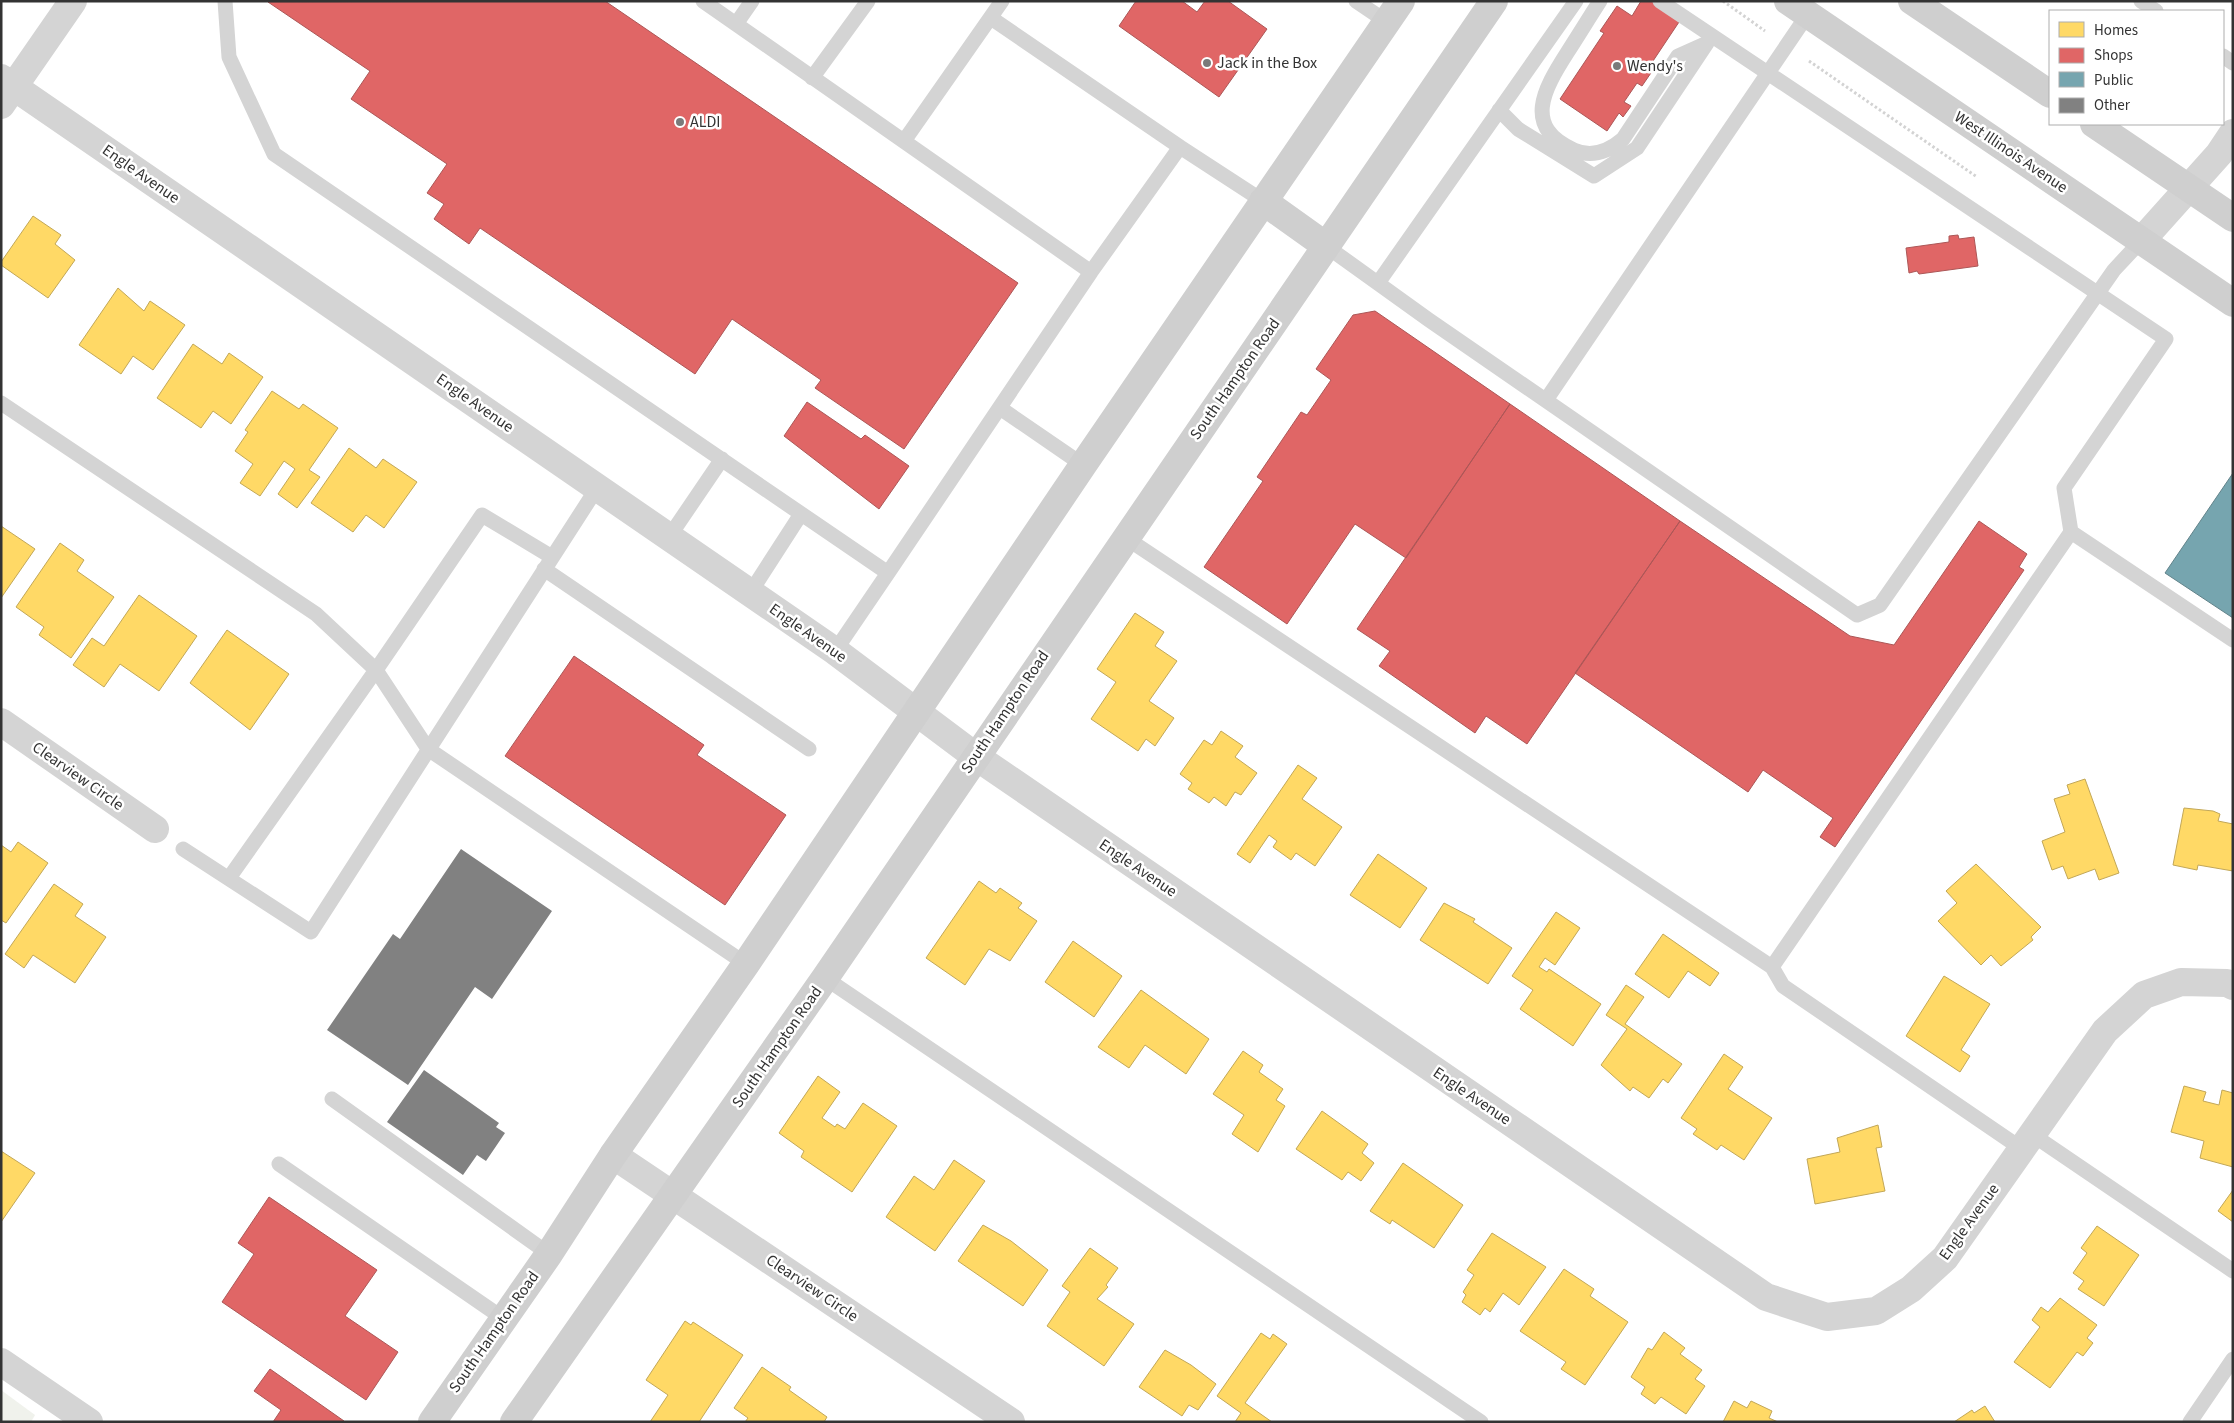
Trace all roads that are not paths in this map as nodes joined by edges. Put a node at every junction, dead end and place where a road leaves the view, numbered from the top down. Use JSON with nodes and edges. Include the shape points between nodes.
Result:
{"nodes":[{"id":1,"x":73,"y":1,"type":"edge"},
{"id":2,"x":225,"y":1,"type":"edge"},
{"id":3,"x":702,"y":1,"type":"edge"},
{"id":4,"x":752,"y":1,"type":"edge"},
{"id":5,"x":868,"y":1,"type":"edge"},
{"id":6,"x":1002,"y":1,"type":"edge"},
{"id":7,"x":1356,"y":1,"type":"edge"},
{"id":8,"x":1494,"y":1,"type":"edge"},
{"id":9,"x":1576,"y":1,"type":"edge"},
{"id":10,"x":1600,"y":1,"type":"edge"},
{"id":11,"x":1660,"y":1,"type":"edge"},
{"id":12,"x":1912,"y":1,"type":"edge"},
{"id":13,"x":2141,"y":1,"type":"edge"},
{"id":14,"x":1798,"y":8,"type":"edge"},
{"id":15,"x":2154,"y":10,"type":"edge"},
{"id":16,"x":1394,"y":12,"type":"edge"},
{"id":17,"x":991,"y":18,"type":"junction"},
{"id":18,"x":736,"y":24,"type":"junction"},
{"id":19,"x":1710,"y":39,"type":"junction"},
{"id":20,"x":1768,"y":73,"type":"junction"},
{"id":21,"x":812,"y":78,"type":"junction"},
{"id":22,"x":6,"y":90,"type":"edge"},
{"id":23,"x":2049,"y":93,"type":"edge"},
{"id":24,"x":1499,"y":110,"type":"junction"},
{"id":25,"x":2096,"y":125,"type":"edge"},
{"id":26,"x":2233,"y":133,"type":"edge"},
{"id":27,"x":904,"y":141,"type":"junction"},
{"id":28,"x":1180,"y":147,"type":"junction"},
{"id":29,"x":2189,"y":187,"type":"junction"},
{"id":30,"x":1263,"y":201,"type":"junction"},
{"id":31,"x":2233,"y":218,"type":"edge"},
{"id":32,"x":2142,"y":240,"type":"junction"},
{"id":33,"x":1326,"y":246,"type":"junction"},
{"id":34,"x":1092,"y":272,"type":"junction"},
{"id":35,"x":1378,"y":283,"type":"junction"},
{"id":36,"x":2098,"y":294,"type":"junction"},
{"id":37,"x":2233,"y":303,"type":"edge"},
{"id":38,"x":1546,"y":400,"type":"junction"},
{"id":39,"x":1,"y":403,"type":"edge"},
{"id":40,"x":1000,"y":408,"type":"junction"},
{"id":41,"x":722,"y":460,"type":"junction"},
{"id":42,"x":1083,"y":465,"type":"junction"},
{"id":43,"x":597,"y":488,"type":"junction"},
{"id":44,"x":801,"y":514,"type":"junction"},
{"id":45,"x":2071,"y":532,"type":"junction"},
{"id":46,"x":669,"y":537,"type":"junction"},
{"id":47,"x":1126,"y":538,"type":"junction"},
{"id":48,"x":548,"y":563,"type":"junction"},
{"id":49,"x":888,"y":573,"type":"junction"},
{"id":50,"x":750,"y":593,"type":"junction"},
{"id":51,"x":2233,"y":640,"type":"edge"},
{"id":52,"x":835,"y":651,"type":"junction"},
{"id":53,"x":376,"y":670,"type":"junction"},
{"id":54,"x":917,"y":711,"type":"junction"},
{"id":55,"x":1,"y":722,"type":"edge"},
{"id":56,"x":428,"y":749,"type":"junction"},
{"id":57,"x":809,"y":749,"type":"dead end"},
{"id":58,"x":975,"y":756,"type":"junction"},
{"id":59,"x":155,"y":829,"type":"dead end"},
{"id":60,"x":184,"y":849,"type":"dead end"},
{"id":61,"x":229,"y":878,"type":"junction"},
{"id":62,"x":746,"y":964,"type":"junction"},
{"id":63,"x":1772,"y":967,"type":"junction"},
{"id":64,"x":825,"y":978,"type":"junction"},
{"id":65,"x":2233,"y":986,"type":"edge"},
{"id":66,"x":332,"y":1099,"type":"dead end"},
{"id":67,"x":2028,"y":1142,"type":"junction"},
{"id":68,"x":613,"y":1155,"type":"junction"},
{"id":69,"x":279,"y":1164,"type":"dead end"},
{"id":70,"x":674,"y":1194,"type":"junction"},
{"id":71,"x":549,"y":1254,"type":"junction"},
{"id":72,"x":2233,"y":1271,"type":"edge"},
{"id":73,"x":504,"y":1319,"type":"junction"},
{"id":74,"x":2233,"y":1359,"type":"edge"},
{"id":75,"x":1,"y":1362,"type":"edge"},
{"id":76,"x":81,"y":1419,"type":"edge"},
{"id":77,"x":432,"y":1422,"type":"edge"},
{"id":78,"x":514,"y":1422,"type":"edge"},
{"id":79,"x":1011,"y":1422,"type":"edge"},
{"id":80,"x":1481,"y":1422,"type":"edge"},
{"id":81,"x":2190,"y":1422,"type":"edge"}],
"edges":[{"from":1,"to":22,"type":"street"},
{"from":2,"to":41,"type":"lane","via":[[229,57],[274,154]]},
{"from":3,"to":18,"type":"lane"},
{"from":4,"to":18,"type":"lane"},
{"from":5,"to":21,"type":"lane"},
{"from":6,"to":17,"type":"lane"},
{"from":7,"to":16,"type":"lane"},
{"from":8,"to":33,"type":"main road","name":"South Hampton Road"},
{"from":9,"to":24,"type":"lane"},
{"from":10,"to":19,"type":"lane","via":[[1552,77],[1541,113],[1544,126],[1567,147],[1580,153],[1610,150],[1627,133],[1678,56]]},
{"from":11,"to":19,"type":"lane"},
{"from":12,"to":23,"type":"main road"},
{"from":13,"to":15,"type":"lane"},
{"from":14,"to":20,"type":"lane","via":[[1786,45]]},
{"from":14,"to":32,"type":"main road","name":"West Illinois Avenue"},
{"from":16,"to":30,"type":"main road","name":"South Hampton Road"},
{"from":17,"to":27,"type":"lane"},
{"from":17,"to":28,"type":"lane"},
{"from":18,"to":21,"type":"lane"},
{"from":19,"to":20,"type":"lane"},
{"from":19,"to":24,"type":"lane","via":[[1637,148],[1594,176],[1518,129]]},
{"from":20,"to":36,"type":"lane"},
{"from":20,"to":38,"type":"lane"},
{"from":21,"to":27,"type":"lane"},
{"from":22,"to":43,"type":"street","name":"Engle Avenue"},
{"from":24,"to":35,"type":"lane"},
{"from":25,"to":29,"type":"main road"},
{"from":26,"to":29,"type":"street"},
{"from":27,"to":34,"type":"lane"},
{"from":28,"to":30,"type":"lane"},
{"from":28,"to":34,"type":"lane"},
{"from":29,"to":31,"type":"main road"},
{"from":29,"to":32,"type":"street"},
{"from":30,"to":33,"type":"main road"},
{"from":30,"to":42,"type":"main road","name":"South Hampton Road"},
{"from":32,"to":36,"type":"lane","via":[[2114,270]]},
{"from":32,"to":37,"type":"main road","name":"West Illinois Avenue"},
{"from":33,"to":35,"type":"lane"},
{"from":33,"to":47,"type":"main road","name":"South Hampton Road"},
{"from":34,"to":40,"type":"lane"},
{"from":35,"to":38,"type":"lane"},
{"from":36,"to":38,"type":"lane","via":[[1880,605],[1857,614]]},
{"from":36,"to":45,"type":"lane","via":[[2166,339],[2064,488]]},
{"from":39,"to":53,"type":"lane","via":[[316,614]]},
{"from":40,"to":42,"type":"lane"},
{"from":40,"to":49,"type":"lane"},
{"from":41,"to":44,"type":"lane"},
{"from":41,"to":46,"type":"lane"},
{"from":42,"to":54,"type":"main road","name":"South Hampton Road"},
{"from":43,"to":46,"type":"street","name":"Engle Avenue"},
{"from":43,"to":48,"type":"lane"},
{"from":44,"to":49,"type":"lane"},
{"from":44,"to":50,"type":"lane"},
{"from":45,"to":51,"type":"lane"},
{"from":45,"to":63,"type":"lane"},
{"from":46,"to":50,"type":"street","name":"Engle Avenue"},
{"from":47,"to":58,"type":"main road","name":"South Hampton Road"},
{"from":47,"to":63,"type":"lane"},
{"from":48,"to":53,"type":"lane","via":[[482,515]]},
{"from":48,"to":56,"type":"lane"},
{"from":48,"to":57,"type":"lane"},
{"from":49,"to":52,"type":"lane"},
{"from":50,"to":52,"type":"street","name":"Engle Avenue"},
{"from":52,"to":54,"type":"street","name":"Engle Avenue"},
{"from":53,"to":56,"type":"lane"},
{"from":53,"to":61,"type":"lane"},
{"from":54,"to":58,"type":"street","name":"Engle Avenue"},
{"from":54,"to":62,"type":"main road","name":"South Hampton Road"},
{"from":55,"to":59,"type":"street","name":"Clearview Circle"},
{"from":56,"to":61,"type":"lane","via":[[311,932]]},
{"from":56,"to":62,"type":"lane"},
{"from":58,"to":64,"type":"main road","name":"South Hampton Road"},
{"from":58,"to":67,"type":"street","name":"Engle Avenue","via":[[1766,1297],[1827,1317],[1876,1312],[1912,1289],[1945,1258]]},
{"from":60,"to":61,"type":"lane"},
{"from":62,"to":68,"type":"main road","name":"South Hampton Road"},
{"from":63,"to":67,"type":"lane","via":[[1783,986]]},
{"from":64,"to":70,"type":"main road","name":"South Hampton Road"},
{"from":64,"to":80,"type":"lane"},
{"from":65,"to":67,"type":"street","name":"Engle Avenue","via":[[2227,983],[2181,982],[2144,995],[2105,1031]]},
{"from":66,"to":71,"type":"lane"},
{"from":67,"to":72,"type":"lane"},
{"from":68,"to":70,"type":"street","name":"Clearview Circle"},
{"from":68,"to":71,"type":"main road","name":"South Hampton Road"},
{"from":69,"to":73,"type":"lane"},
{"from":70,"to":78,"type":"main road","name":"South Hampton Road"},
{"from":70,"to":79,"type":"street","name":"Clearview Circle"},
{"from":71,"to":73,"type":"main road","name":"South Hampton Road"},
{"from":73,"to":77,"type":"main road","name":"South Hampton Road"},
{"from":74,"to":81,"type":"lane"},
{"from":75,"to":76,"type":"street"}]}
